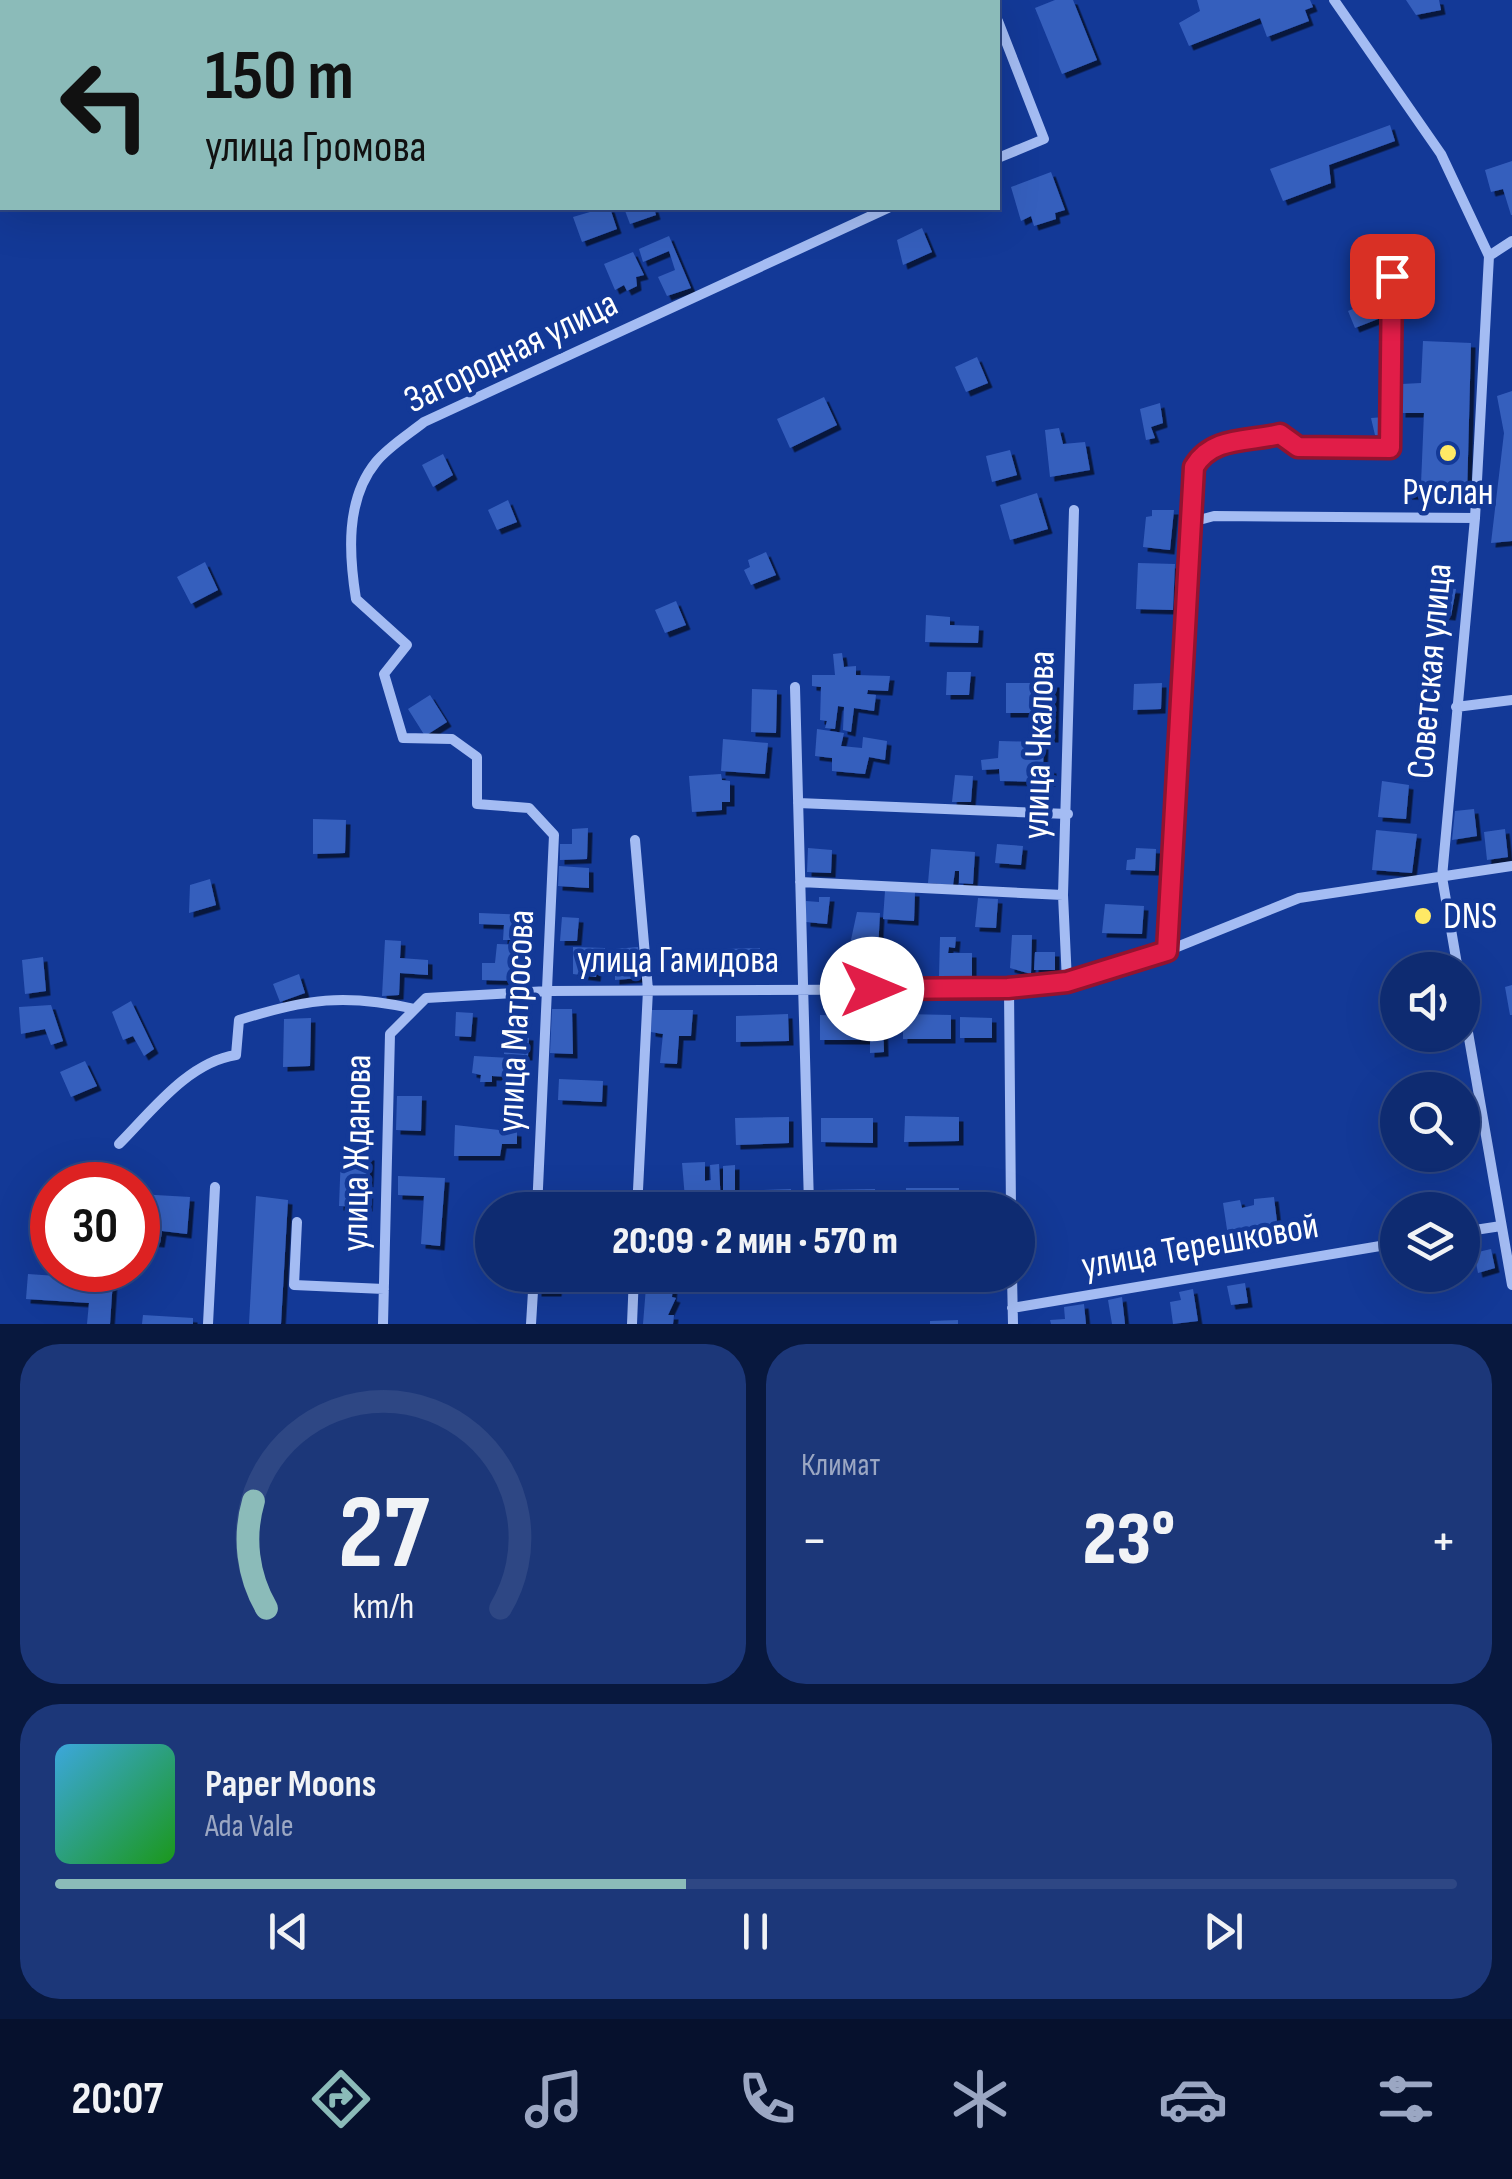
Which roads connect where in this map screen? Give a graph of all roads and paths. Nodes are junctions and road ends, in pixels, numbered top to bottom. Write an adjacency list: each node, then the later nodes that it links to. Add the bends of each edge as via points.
1 (1334, 0): 7 (street, Советская улица, via 1442,154)
2 (1000, 26): 3 (street, via 1044,139)
3 (1000, 157)
4 (884, 210): 16 (street, Загородная улица, via 424,422 376,462 356,498 356,599 408,645 384,674 403,738 452,740 477,758 477,804 529,808)
5 (1512, 241): 7 (street)
6 (1392, 242): 10 (street, via 1390,448 1298,447 1280,434 1220,444 1194,467)
7 (1489, 256): 9 (street, Советская улица)
8 (1074, 510): 15 (street, улица Чкалова)
9 (1475, 518): 10 (street, via 1214,516); 13 (street, Советская улица)
10 (1188, 523): 22 (street)
11 (796, 686): 14 (street)
12 (1512, 700): 13 (street)
13 (1456, 707): 19 (street, Советская улица)
14 (798, 803): 15 (street); 20 (street)
15 (1068, 814): 21 (street, улица Чкалова)
16 (554, 835): 28 (street, улица Матросова)
17 (635, 840): 27 (street)
18 (1512, 866): 19 (street, улица Гамидова)
19 (1442, 877): 22 (street, улица Гамидова, via 1299,898); 23 (street, Советская улица)
20 (800, 882): 21 (street); 26 (street)
21 (1064, 895): 24 (street, улица Чкалова)
22 (1167, 951): 24 (street, улица Гамидова)
23 (1455, 952)
24 (1067, 982): 25 (street, улица Гамидова)
25 (1008, 988): 26 (street, улица Гамидова); 37 (street)
26 (803, 989): 27 (street, улица Гамидова); 36 (street)
27 (648, 990): 28 (street, улица Гамидова); 35 (street)
28 (548, 991): 29 (street, улица Гамидова); 34 (street, улица Матросова)
29 (426, 998): 30 (street, улица Жданова)
30 (416, 1009): 32 (street, via 344,998 303,1000 239,1020 236,1055 222,1057 166,1095); 43 (street, улица Жданова, via 390,1034)
31 (1471, 1052): 39 (street)
32 (119, 1144)
33 (215, 1187): 48 (street)
34 (538, 1192)
35 (638, 1192)
36 (809, 1192)
37 (1011, 1192)
38 (297, 1222): 43 (street, via 294,1285)
39 (1501, 1226): 40 (street); 42 (street)
40 (1480, 1229)
41 (1380, 1246): 47 (street, улица Терешковой)
42 (1512, 1285)
43 (384, 1289): 49 (street, улица Жданова)
44 (533, 1292): 50 (street)
45 (633, 1292): 51 (street)
46 (1012, 1292): 47 (street)
47 (1012, 1308): 52 (street)
48 (208, 1324)
49 (383, 1324)
50 (531, 1324)
51 (632, 1324)
52 (1013, 1324)

